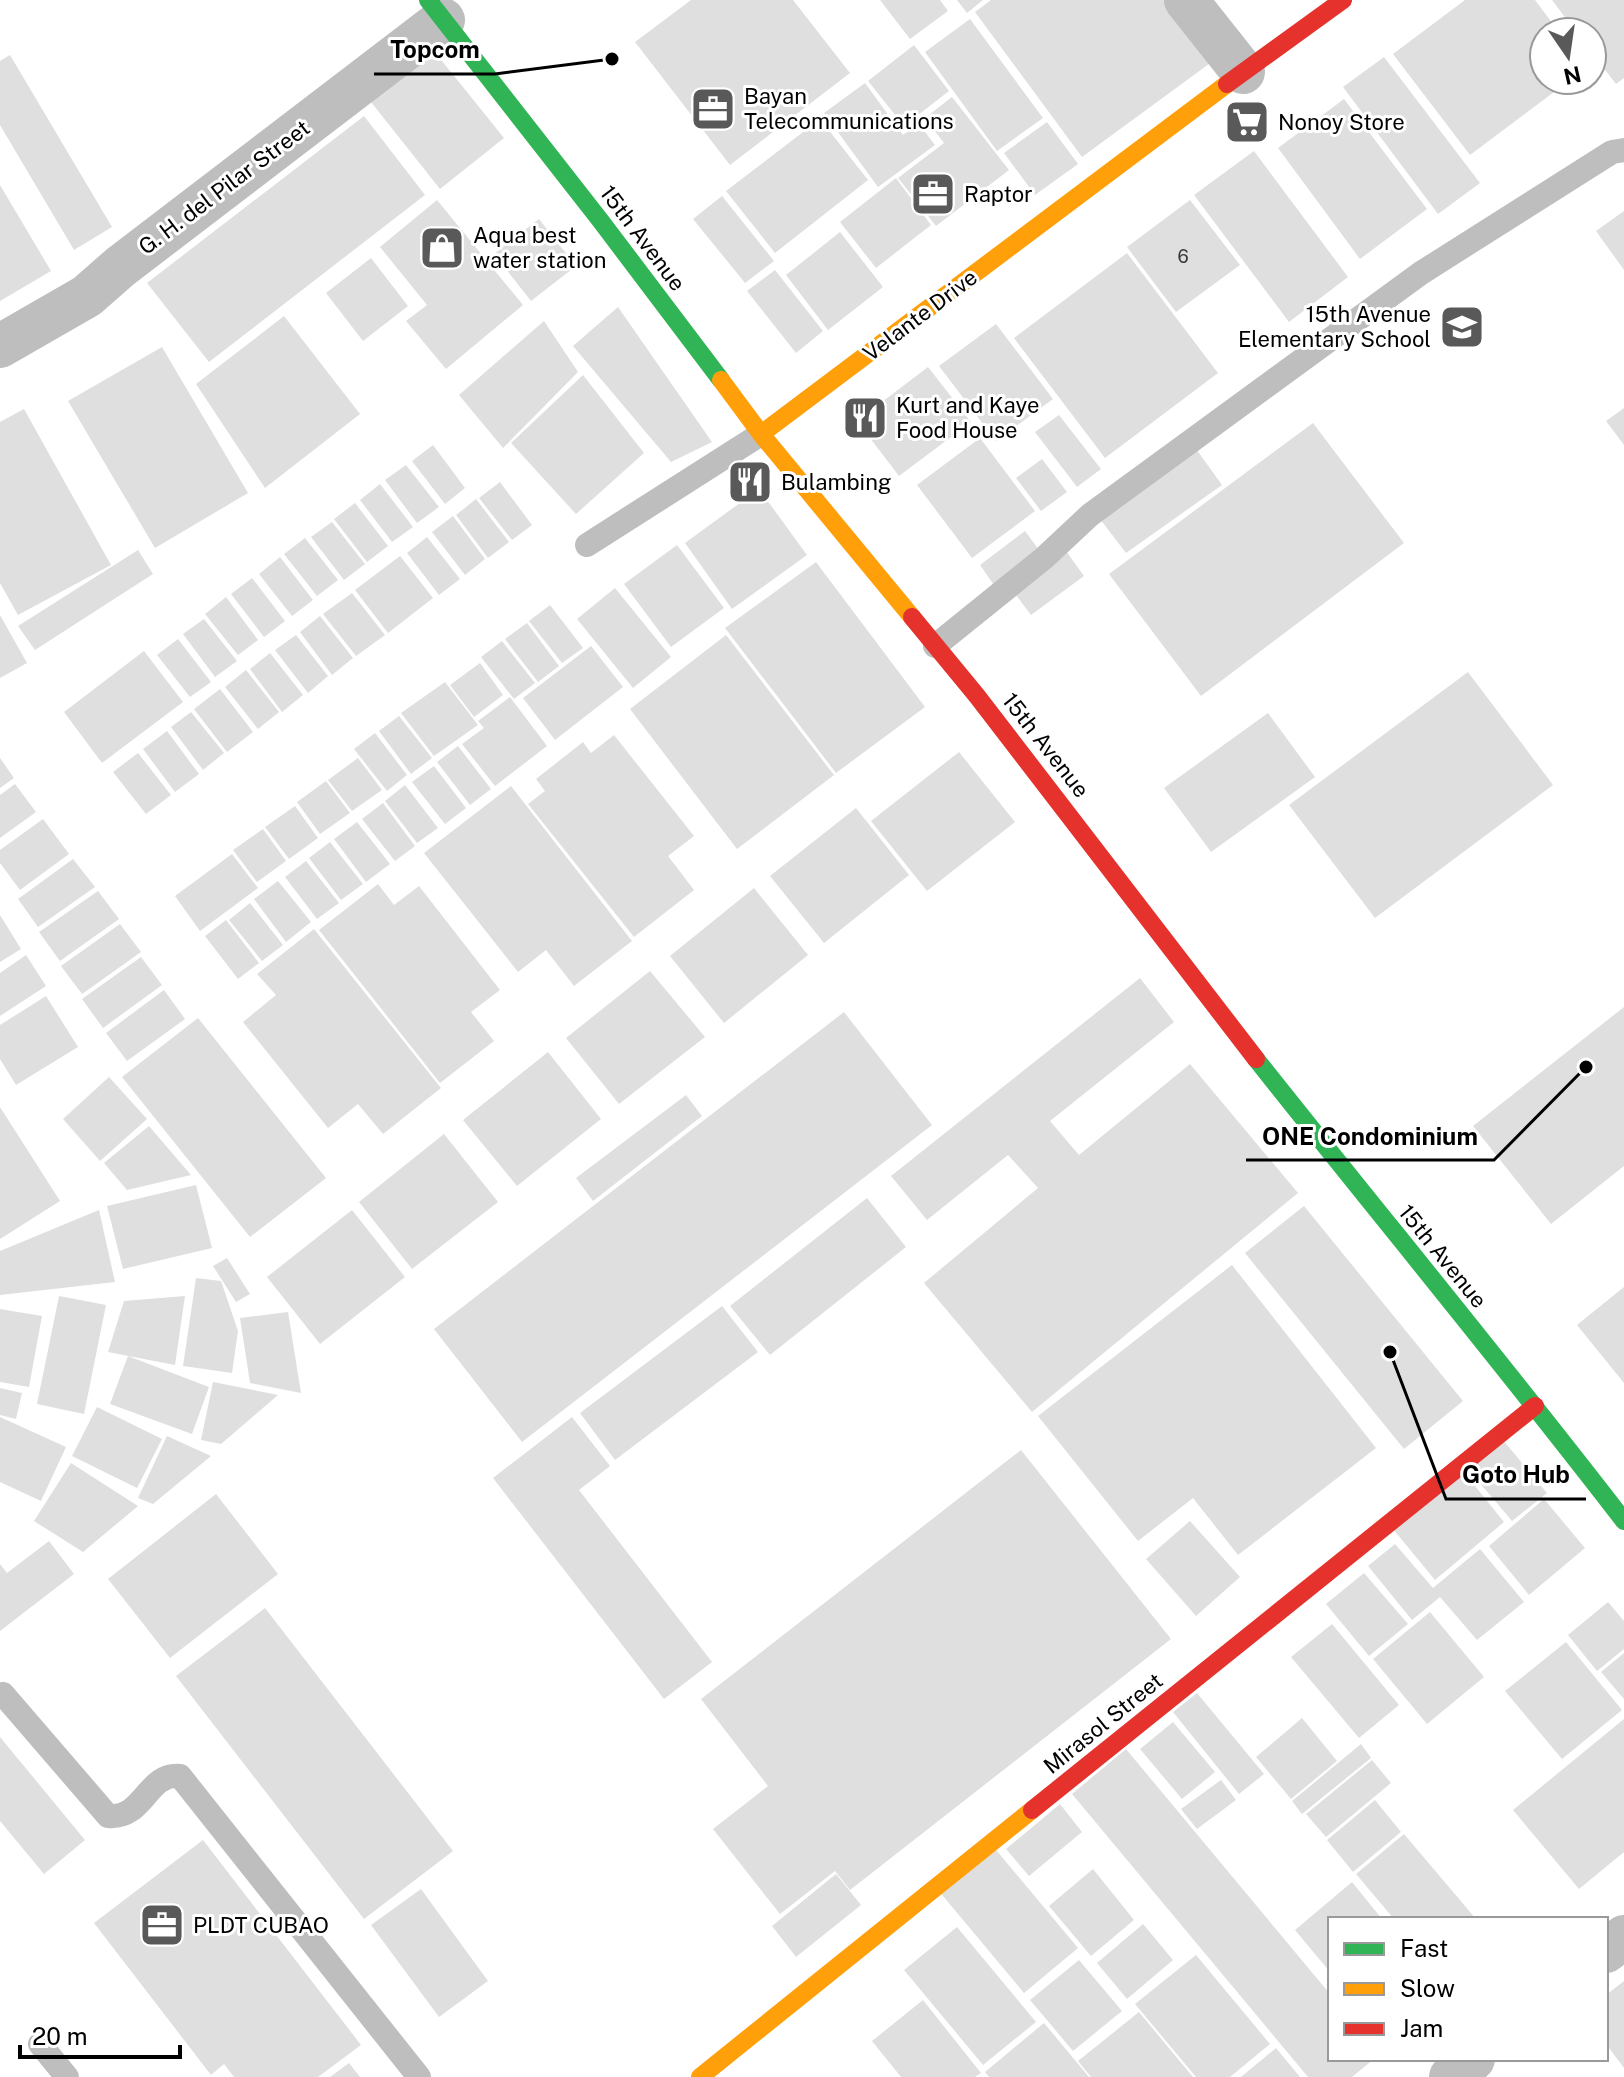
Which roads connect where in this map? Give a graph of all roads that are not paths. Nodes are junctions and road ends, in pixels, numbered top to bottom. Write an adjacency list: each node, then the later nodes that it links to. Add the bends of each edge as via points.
1 (1186, 0): 4 (street)
2 (1343, 0): 4 (main road, Velante Drive)
3 (436, 10): 6 (street, G. H. del Pilar Street, via 87,296); 7 (main road, 15th Avenue)
4 (1243, 72): 7 (main road, Velante Drive)
5 (1624, 150): 9 (lane, via 1612,152 1408,282 1090,515)
6 (0, 346)
7 (761, 434): 8 (lane, Velante Drive); 9 (main road, 15th Avenue)
8 (587, 545)
9 (935, 646): 10 (main road, 15th Avenue, via 1307,1125)
10 (1535, 1406): 11 (main road, 15th Avenue); 19 (main road, Mirasol Street)
11 (1624, 1521)
12 (3, 1694): 18 (lane, via 108,1816 130,1813 161,1779 180,1776)
13 (1624, 1937): 14 (street)
14 (1608, 1949)
15 (40, 2044): 17 (lane)
16 (1471, 2061): 20 (street)
17 (67, 2077)
18 (419, 2077)
19 (700, 2077)
20 (1451, 2077)

